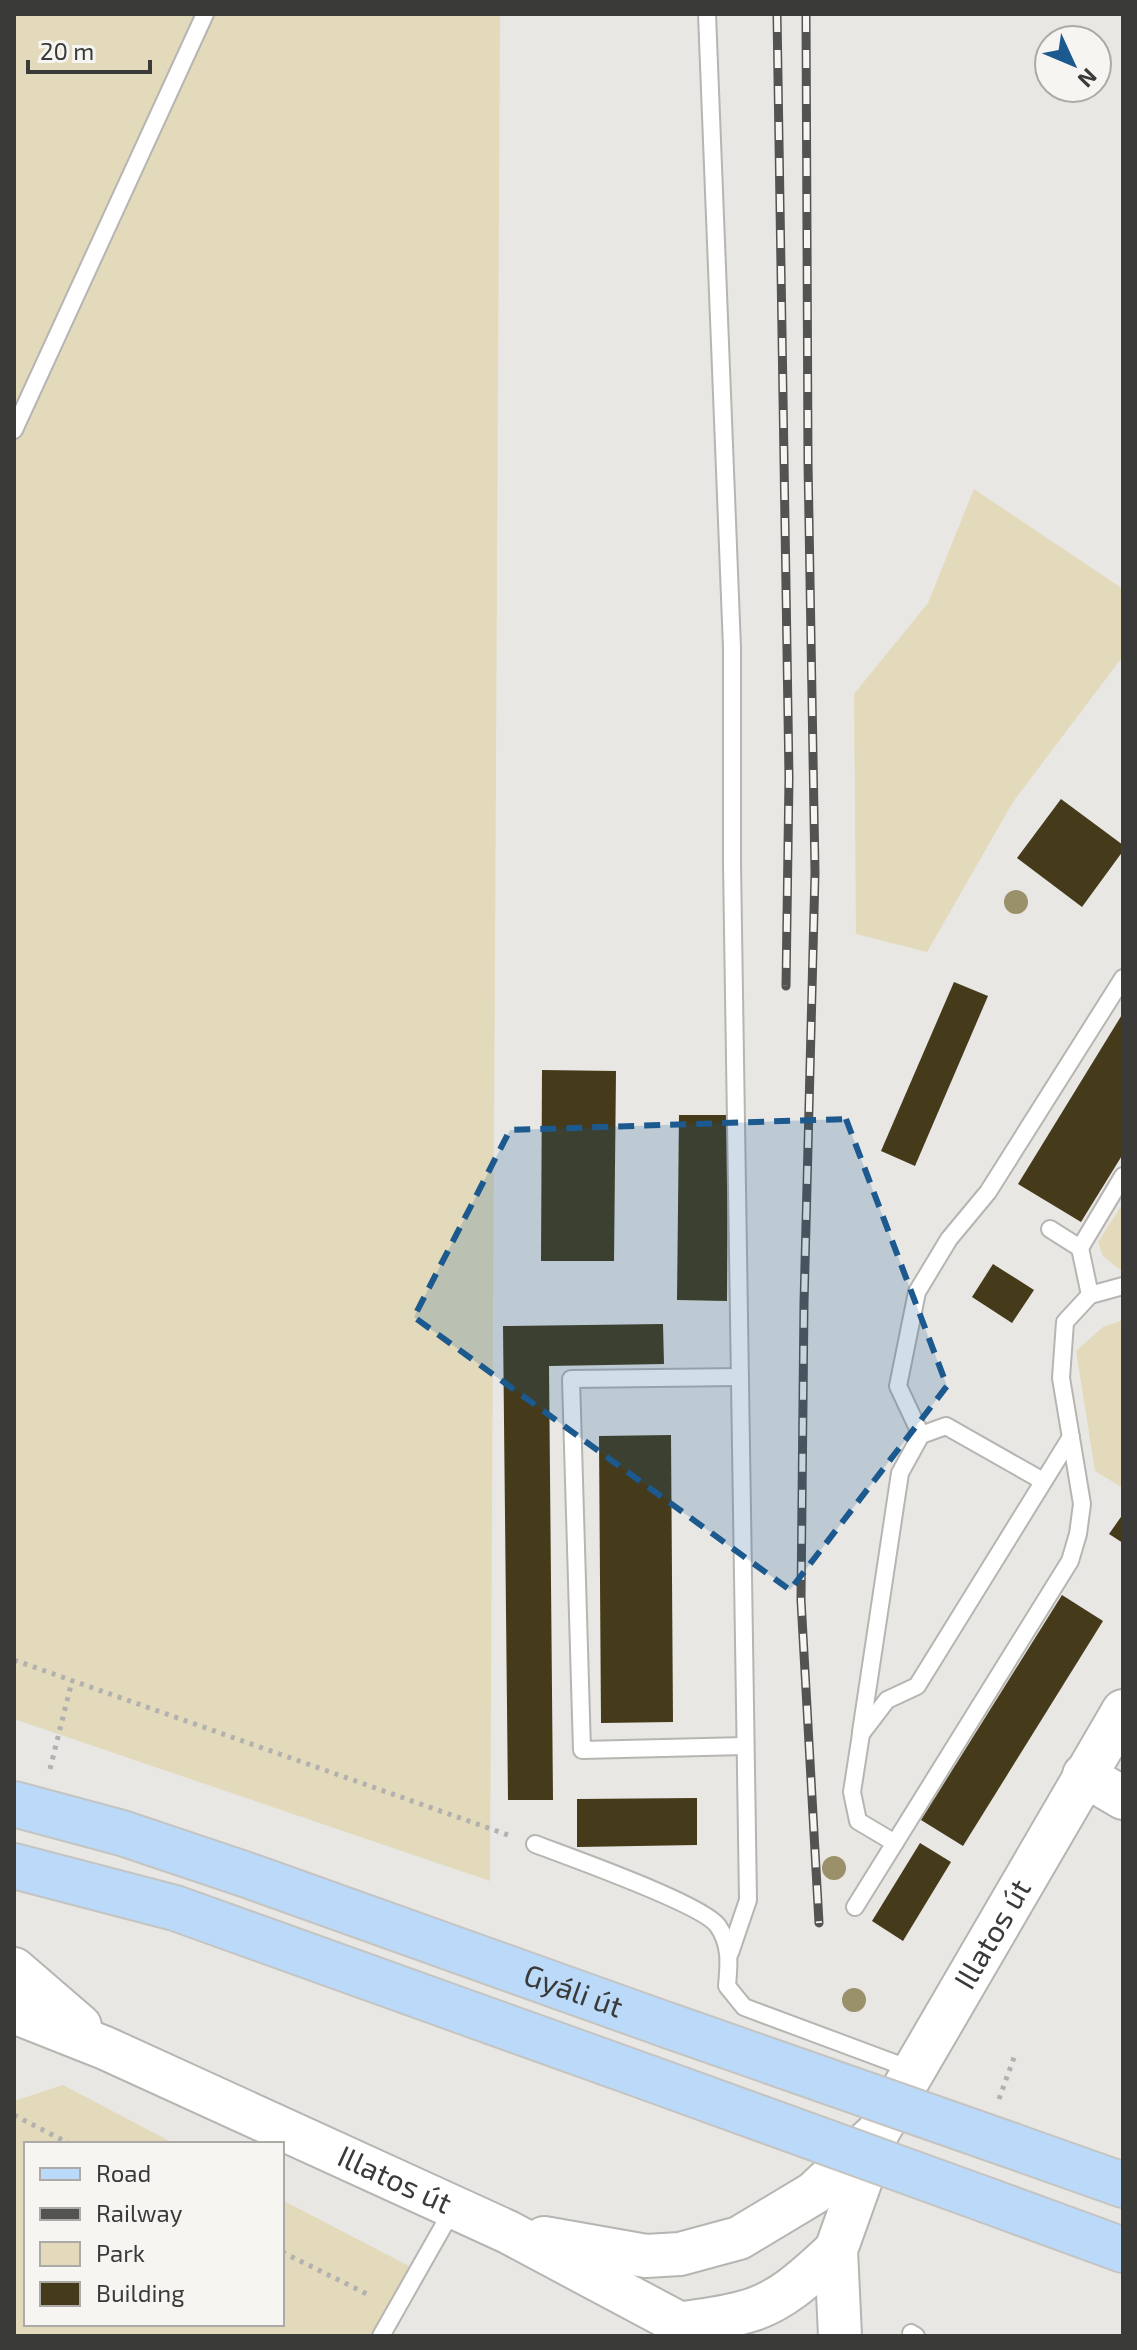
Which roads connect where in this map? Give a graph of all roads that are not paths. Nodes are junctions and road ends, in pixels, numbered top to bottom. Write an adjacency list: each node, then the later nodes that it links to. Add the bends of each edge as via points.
1 (205, 14): 3 (lane)
2 (707, 14): 10 (lane, via 732,648)
3 (14, 430)
4 (1123, 978): 11 (lane, via 988,1192 949,1239 917,1292 898,1386)
5 (1123, 1176): 7 (lane)
6 (1050, 1229): 7 (lane)
7 (1080, 1248): 9 (lane)
8 (1123, 1286): 9 (lane)
9 (1090, 1295): 12 (lane, via 1065,1322 1061,1378)
10 (740, 1377): 16 (lane); 16 (lane, via 571,1379 582,1750)
11 (921, 1435): 13 (lane, via 946,1426); 15 (lane, via 900,1473)
12 (1071, 1437): 13 (lane); 20 (lane, via 1082,1504 1070,1561)
13 (1043, 1481): 15 (lane, via 917,1686 887,1700)
14 (1123, 1711): 17 (street, Illatos út)
15 (861, 1734): 20 (lane, via 852,1792 858,1821)
16 (745, 1746): 24 (lane, via 748,1900)
17 (1084, 1775): 19 (street); 28 (street, Illatos út)
18 (27, 1797): 30 (main road, Gyáli út, bridge, via 667,2025 1003,2129)
19 (1123, 1798)
20 (895, 1843): 23 (lane)
21 (535, 1844): 24 (lane, via 689,1907 717,1923)
22 (19, 1867): 34 (main road, Gyáli út, bridge, via 175,1908)
23 (855, 1907)
24 (730, 1953): 28 (lane, via 727,1986 744,2007)
25 (14, 1969): 27 (street, Illatos út)
26 (14, 2012): 27 (street, Illatos út)
27 (105, 2048): 31 (street, Illatos út)
28 (914, 2070): 29 (street, Illatos út)
29 (878, 2132): 32 (street, via 814,2193 739,2238 708,2247 646,2256); 33 (street, Illatos út)
30 (1123, 2185)
31 (454, 2207): 32 (street, Illatos út); 36 (lane)
32 (508, 2232): 35 (street, Illatos út)
33 (836, 2250): 35 (street, Illatos út, via 775,2300); 37 (street, Illatos út)
34 (1123, 2250)
35 (691, 2330)
36 (381, 2336)
37 (840, 2336)

